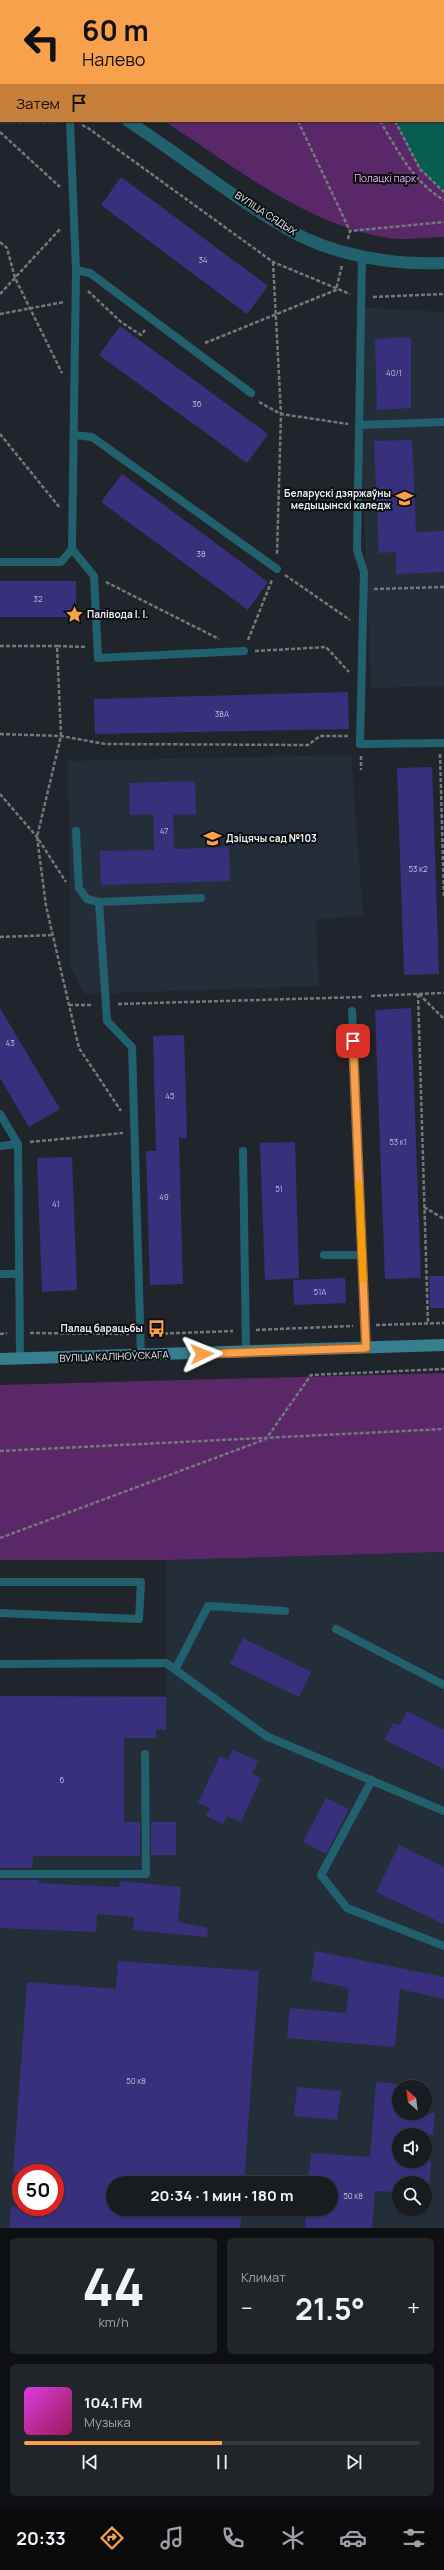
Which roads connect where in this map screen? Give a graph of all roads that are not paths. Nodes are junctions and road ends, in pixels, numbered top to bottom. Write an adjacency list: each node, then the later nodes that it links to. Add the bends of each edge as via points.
1 (70, 122): 5 (lane)
2 (129, 122): 3 (street, ВУЛІЦА СЯДЫХ, via 290,230 345,252)
3 (362, 255): 4 (street, ВУЛІЦА СЯДЫХ, via 394,263); 8 (lane)
4 (444, 263)
5 (76, 270): 6 (lane, via 90,273); 9 (lane)
6 (251, 393)
7 (444, 422): 8 (lane)
8 (359, 425): 14 (lane, via 357,550 364,572 360,744)
9 (74, 435): 10 (lane); 12 (lane, via 92,437)
10 (72, 549): 11 (lane, via 61,562); 13 (lane, via 94,576 98,658)
11 (0, 562)
12 (277, 569)
13 (244, 651)
14 (442, 743)
15 (76, 831): 17 (lane, via 79,888 87,898)
16 (201, 898): 17 (lane)
17 (99, 902): 30 (lane, via 107,1021 132,1047)
18 (352, 1011): 24 (lane)
19 (0, 1114): 20 (lane)
20 (18, 1144): 21 (lane); 26 (lane)
21 (0, 1146)
22 (242, 1150): 29 (lane)
23 (324, 1255): 24 (lane)
24 (362, 1255): 28 (lane)
25 (0, 1274): 26 (lane)
26 (19, 1274): 32 (lane)
27 (444, 1345): 28 (main road, ВУЛІЦА КАЛІНОЎСКАГА)
28 (366, 1348): 29 (main road, ВУЛІЦА КАЛІНОЎСКАГА)
29 (246, 1352): 30 (main road, ВУЛІЦА КАЛІНОЎСКАГА)
30 (141, 1356): 32 (main road, ВУЛІЦА КАЛІНОЎСКАГА)
31 (0, 1359): 32 (main road, ВУЛІЦА КАЛІНОЎСКАГА)
32 (20, 1359)
33 (0, 1582): 35 (lane, via 141,1582 139,1619)
34 (285, 1611): 38 (lane, via 208,1606)
35 (0, 1613)
36 (336, 1629): 39 (lane)
37 (0, 1664): 38 (lane, via 166,1663)
38 (176, 1668): 41 (lane, via 266,1736)
39 (444, 1685)
40 (145, 1754): 43 (lane, via 146,1874)
41 (372, 1780): 42 (lane); 44 (lane, via 321,1875 347,1908)
42 (444, 1811)
43 (0, 1874)
44 (444, 1946)

